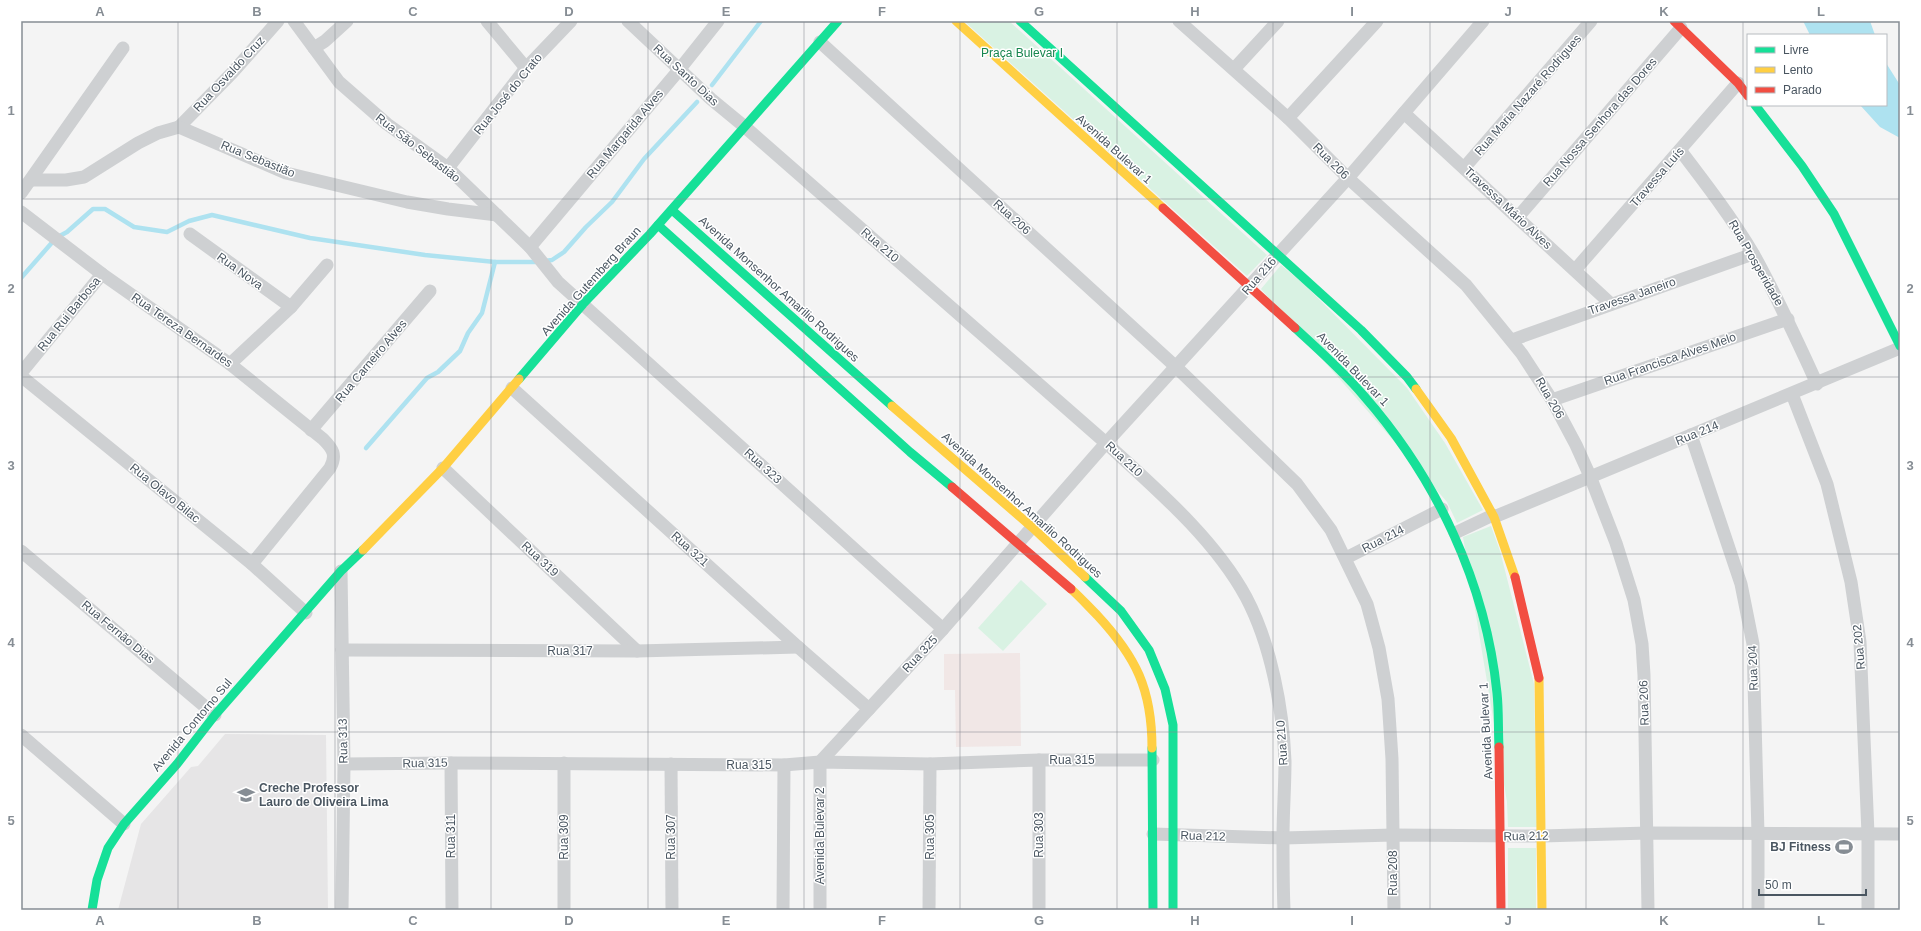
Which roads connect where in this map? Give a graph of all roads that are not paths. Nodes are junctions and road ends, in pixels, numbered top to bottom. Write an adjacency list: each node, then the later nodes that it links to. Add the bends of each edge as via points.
1 (278, 21): 28 (street, Rua Osvaldo Cruz, via 232,73)
2 (294, 21): 19 (street, Rua São Sebastião)
3 (347, 21): 19 (street)
4 (487, 21): 20 (street)
5 (570, 21): 20 (street, Rua José do Crato)
6 (628, 21): 22 (street, Rua Santo Dias)
7 (718, 21): 22 (street, Rua Margarida Alves)
8 (838, 21): 17 (street, Avenida Gutemberg Braun)
9 (956, 21): 48 (street, Avenida Bulevar 1)
10 (1020, 21): 43 (street)
11 (1180, 21): 21 (street, Rua 206)
12 (1278, 21): 21 (street)
13 (1377, 21): 27 (street)
14 (1483, 21): 26 (street, Rua 216)
15 (1591, 21): 32 (street, Rua Maria Nazaré Rodrigues)
16 (1677, 24): 23 (street); 39 (street, Rua Nossa Senhora das Dores)
17 (820, 42): 29 (street, Avenida Gutemberg Braun); 58 (street, Rua 206)
18 (123, 48): 34 (street)
19 (314, 48): 31 (street, Rua São Sebastião, via 339,82 360,101)
20 (526, 68): 31 (street, Rua José do Crato)
21 (1234, 69): 27 (street, Rua 206)
22 (679, 70): 29 (street, Rua Santo Dias); 42 (street, Rua Margarida Alves)
23 (1738, 83): 24 (street); 30 (street, Travessa Luís)
24 (1747, 95)
25 (1756, 106): 54 (street, via 1802,166 1834,214)
26 (1404, 113): 32 (street, Travessa Mário Alves); 33 (street, Rua 216)
27 (1288, 118): 33 (street, Rua 206)
28 (179, 126): 34 (street, via 138,143 84,177); 38 (street, Rua Sebastião, via 286,173 407,202)
29 (745, 127): 36 (street, Avenida Gutemberg Braun); 67 (street, Rua 210)
30 (1680, 150): 44 (street, Rua Prosperidade, via 1714,194); 46 (street, Travessa Luís)
31 (448, 168): 38 (street, Rua São Sebastião)
32 (1464, 168): 39 (street, Travessa Mário Alves)
33 (1348, 178): 43 (street, Rua 216); 55 (street, Rua 206, via 1466,285)
34 (32, 180): 35 (street)
35 (21, 193)
36 (672, 210): 40 (street, Avenida Gutemberg Braun); 72 (street, Avenida Monsenhor Amarilio Rodrigues)
37 (21, 212): 47 (street, Rua Tereza Bernardes)
38 (497, 215): 42 (street, Rua São Sebastião)
39 (1518, 217): 46 (street, Travessa Mário Alves)
40 (658, 225): 50 (street, Avenida Gutemberg Braun); 74 (street, via 910,452)
41 (190, 234): 52 (street, Rua Nova)
42 (530, 247): 50 (street, Rua São Sebastião, via 558,282)
43 (1279, 253): 48 (street, Rua 216); 71 (street, via 1407,377 1451,438)
44 (1753, 254): 51 (street, Travessa Janeiro); 53 (street, Rua Prosperidade)
45 (327, 265): 52 (street)
46 (1575, 270): 51 (street, Travessa Mário Alves)
47 (102, 274): 57 (street, Rua Tereza Bernardes); 59 (street, Rua Rui Barbosa)
48 (1250, 287): 58 (street, Rua 216); 70 (street, Avenida Bulevar 1, via 1331,361 1372,403 1421,471)
49 (430, 291): 65 (street, Rua Carneiro Alves)
50 (582, 304): 62 (street, Avenida Gutemberg Braun); 80 (street, Rua 323)
51 (1611, 304): 55 (street, Travessa Janeiro)
52 (291, 307): 57 (street)
53 (1788, 318): 61 (street, Rua Prosperidade); 64 (street, Rua Francisca Alves Melo)
54 (1897, 325): 56 (street)
55 (1512, 340): 64 (street, Rua 206)
56 (1900, 347): 61 (street, Rua 214)
57 (230, 364): 65 (street, Rua Tereza Bernardes)
58 (1175, 366): 67 (street, Rua 216); 76 (street, Rua 206, via 1297,484 1331,530)
59 (21, 373)
60 (21, 376): 77 (street, Rua Olavo Bilac)
61 (1817, 384): 63 (street, Rua 214)
62 (512, 388): 68 (street, Avenida Gutemberg Braun); 81 (street, Rua 321)
63 (1792, 394): 66 (street, Rua 214); 100 (street, Rua 202, via 1827,484 1851,582 1860,642)
64 (1552, 400): 69 (street, Rua 206)
65 (312, 430): 77 (street, Rua Tereza Bernardes, via 333,451 335,456 330,468)
66 (1691, 435): 69 (street, Rua 214); 99 (street, Rua 204, via 1741,584 1748,617 1752,644)
67 (1106, 443): 72 (street, Rua 216); 106 (street, Rua 210, via 1162,495 1201,536 1226,566 1249,604 1260,629 1269,661 1281,720 1285,761)
68 (443, 468): 78 (street, Avenida Gutemberg Braun, via 393,521); 83 (street, Rua 319)
69 (1590, 476): 71 (street, Rua 214); 97 (street, Rua 206, via 1616,543 1634,600 1642,644)
70 (1442, 509): 73 (street, Avenida Bulevar 1); 76 (street, Rua 214)
71 (1494, 516): 73 (street, Rua 214); 105 (street, via 1518,585 1540,682)
72 (1033, 528): 74 (street, Rua 325); 102 (street, Avenida Monsenhor Amarilio Rodrigues, via 1122,611 1149,650 1165,689 1173,725)
73 (1455, 533): 104 (street, Avenida Bulevar 1, via 1481,607 1497,684)
74 (1018, 543): 80 (street, Rua 325); 88 (street, via 1075,592 1116,636 1131,657 1146,693 1152,730)
75 (21, 551): 85 (street, Rua Fernão Dias)
76 (1346, 558): 103 (street, Rua 206, via 1367,604 1379,648 1388,699)
77 (252, 564): 79 (street, Rua Olavo Bilac)
78 (340, 571): 79 (street, Avenida Contorno Sul); 82 (street, Rua 313)
79 (306, 613): 85 (street, Avenida Contorno Sul)
80 (943, 629): 84 (street, Rua 325)
81 (798, 647): 83 (street, Rua 317); 84 (street, Rua 321)
82 (342, 650): 83 (street, Rua 317); 92 (street, Rua 313)
83 (637, 651)
84 (869, 709): 90 (street, Rua 325)
85 (214, 715): 96 (street, Avenida Contorno Sul, via 177,764)
86 (21, 735): 96 (street)
87 (1039, 760): 88 (street, Rua 315); 94 (street, Rua 315); 115 (street, Rua 303)
88 (1153, 760): 98 (street)
89 (451, 762): 91 (street, Rua 315); 92 (street, Rua 315); 109 (street, Rua 311)
90 (820, 762): 94 (street, Rua 315); 95 (street, Rua 315); 113 (street, Avenida Bulevar 2)
91 (564, 763): 93 (street, Rua 315); 110 (street, Rua 309)
92 (344, 764): 108 (street, Rua 313)
93 (671, 764): 95 (street, Rua 315); 111 (street, Rua 307)
94 (930, 764): 114 (street, Rua 305)
95 (784, 765): 112 (street)
96 (124, 824): 107 (street, Avenida Contorno Sul, via 108,848 97,880)
97 (1648, 833): 99 (street, Rua 212); 105 (street, Rua 212); 122 (street, Rua 206)
98 (1153, 834): 102 (street, Rua 212); 116 (street)
99 (1758, 834): 100 (street, Rua 212); 123 (street, Rua 204)
100 (1868, 834): 101 (street, Rua 212); 124 (street, Rua 202)
101 (1900, 834)
102 (1173, 835): 106 (street, Rua 212); 117 (street, Avenida Monsenhor Amarilio Rodrigues)
103 (1393, 835): 104 (street, Rua 212); 106 (street, Rua 212); 119 (street, Rua 208)
104 (1502, 836): 105 (street, Rua 212); 120 (street, Avenida Bulevar 1)
105 (1542, 836): 121 (street)
106 (1283, 838): 118 (street, Rua 210)
107 (92, 910)
108 (342, 910)
109 (452, 910)
110 (564, 910)
111 (672, 910)
112 (783, 910)
113 (820, 910)
114 (930, 910)
115 (1039, 910)
116 (1153, 910)
117 (1173, 910)
118 (1284, 910)
119 (1394, 910)
120 (1501, 910)
121 (1542, 910)
122 (1648, 910)
123 (1758, 910)
124 (1868, 910)

